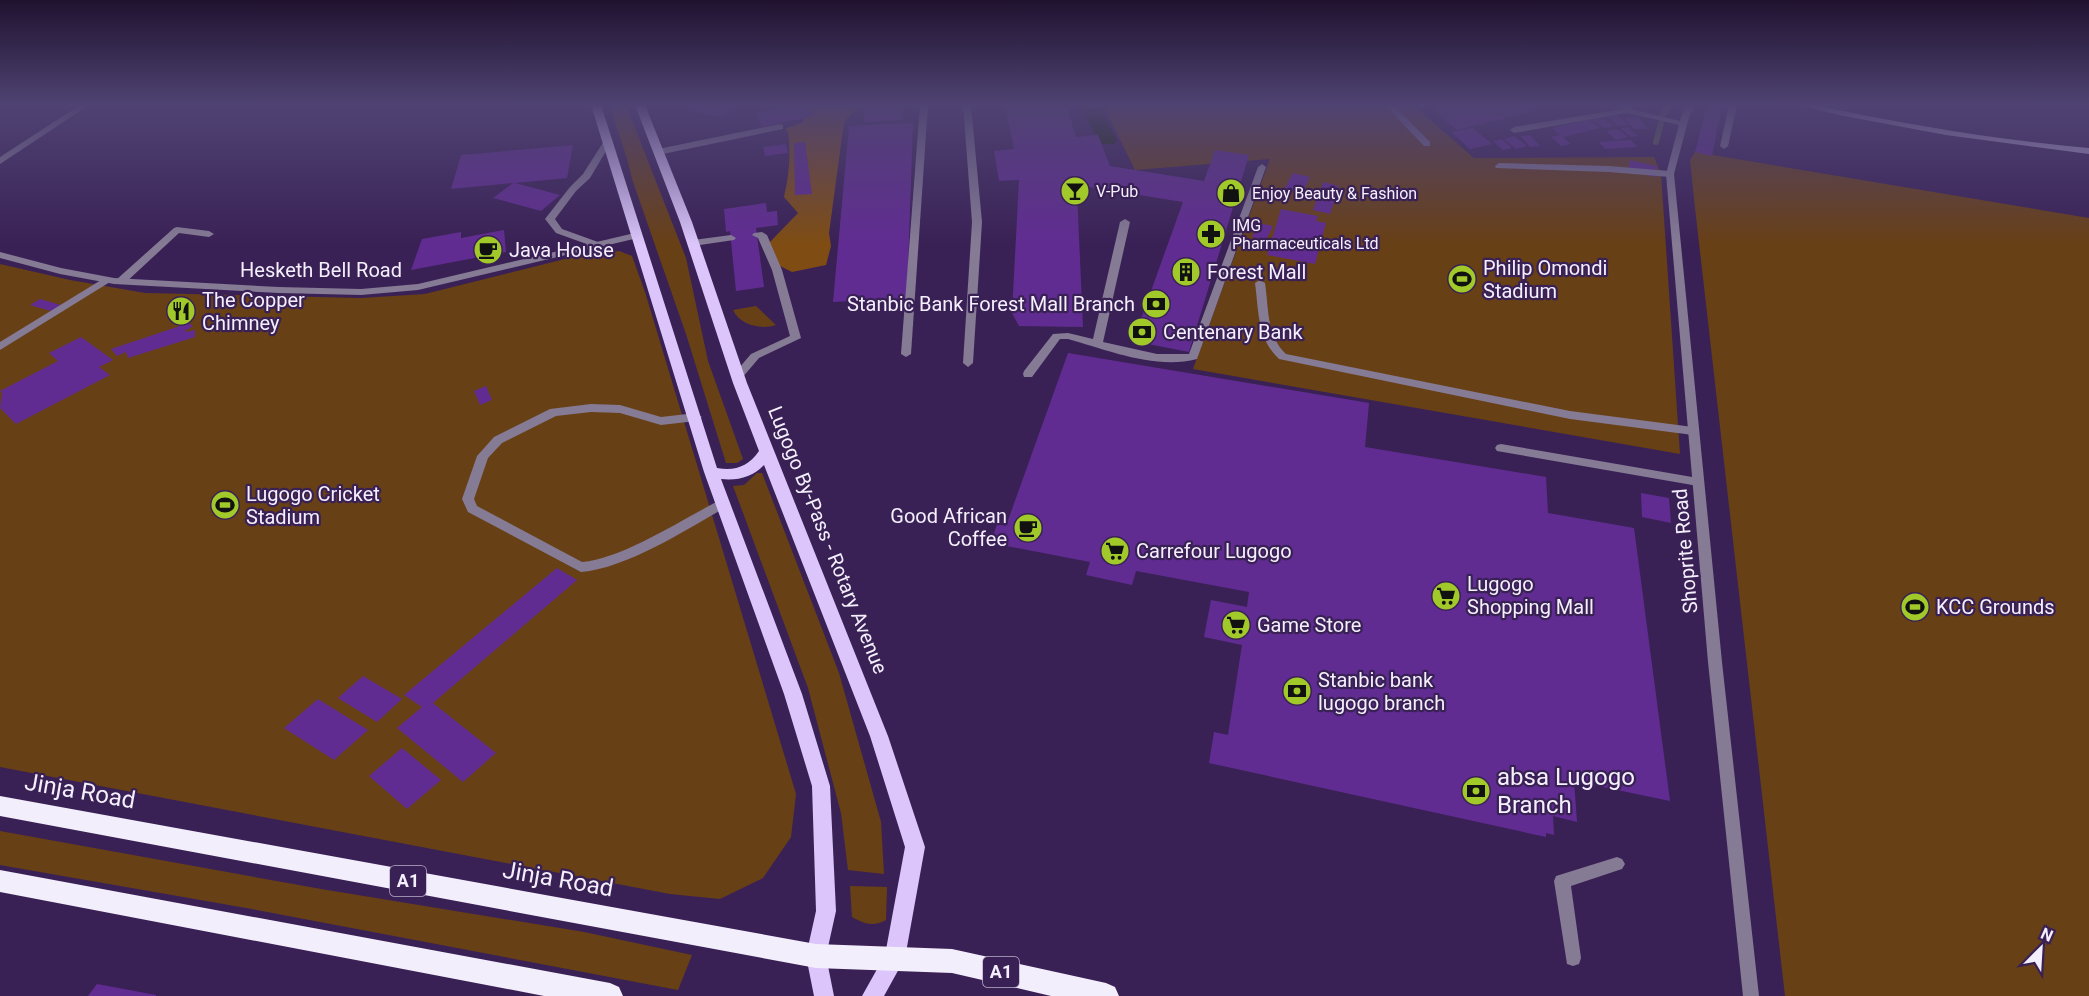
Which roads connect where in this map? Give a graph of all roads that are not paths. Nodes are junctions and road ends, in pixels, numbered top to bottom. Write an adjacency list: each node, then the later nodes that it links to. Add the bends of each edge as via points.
1 (14, 151): 8 (street)
2 (602, 151): 18 (street, via 587,176 550,219 559,231)
3 (611, 151): 14 (main road)
4 (921, 151): 25 (street)
5 (971, 151): 26 (street, via 977,222)
6 (1676, 151): 11 (street, Shoprite Road)
7 (658, 152): 17 (main road, Lugogo By-Pass - Rotary Avenue)
8 (0, 161)
9 (1499, 166): 11 (street)
10 (1262, 167): 23 (street, via 1193,357 1166,359)
11 (1670, 174): 30 (street, Shoprite Road)
12 (1125, 222): 23 (street)
13 (209, 234): 21 (street, via 177,230)
14 (639, 235): 18 (street, Hesketh Bell Road); 29 (main road)
15 (758, 235): 28 (street, via 762,235 777,270 796,338 755,356)
16 (731, 238): 17 (street)
17 (693, 243): 28 (main road, Lugogo By-Pass - Rotary Avenue)
18 (595, 244): 21 (street, Hesketh Bell Road, via 418,287 362,292)
19 (0, 255): 20 (street, Hesketh Bell Road)
20 (106, 280): 21 (street, Hesketh Bell Road); 24 (street)
21 (120, 282)
22 (1260, 283): 30 (street, via 1265,337 1283,357 1570,415)
23 (1097, 344): 27 (street, via 1058,336)
24 (0, 347)
25 (906, 354)
26 (968, 363)
27 (1028, 374)
28 (738, 375): 32 (main road, Lugogo By-Pass - Rotary Avenue)
29 (696, 417): 33 (main road); 35 (street, via 661,421 620,409 554,412 498,441 483,456 468,499 472,509 494,522 588,568 659,537)
30 (1693, 431): 34 (street, Shoprite Road)
31 (1501, 448): 34 (street)
32 (766, 451): 33 (main road, via 759,463 747,471 733,475); 40 (main road, Lugogo By-Pass - Rotary Avenue, via 875,726 915,847)
33 (711, 472): 35 (main road)
34 (1698, 482): 46 (street, Shoprite Road)
35 (724, 502): 39 (main road, via 793,694 821,786 826,911)
36 (0, 806): 39 (highway, Jinja Road / A1)
37 (1617, 864): 41 (street, via 1562,881)
38 (0, 881): 42 (highway)
39 (816, 956): 40 (highway, Jinja Road / A1); 43 (main road)
40 (895, 958): 44 (main road, Lugogo By-Pass - Rotary Avenue); 45 (highway, Jinja Road / A1, via 952,961)
41 (1573, 958)
42 (610, 996)
43 (824, 996)
44 (872, 996)
45 (1106, 996)
46 (1751, 996)

